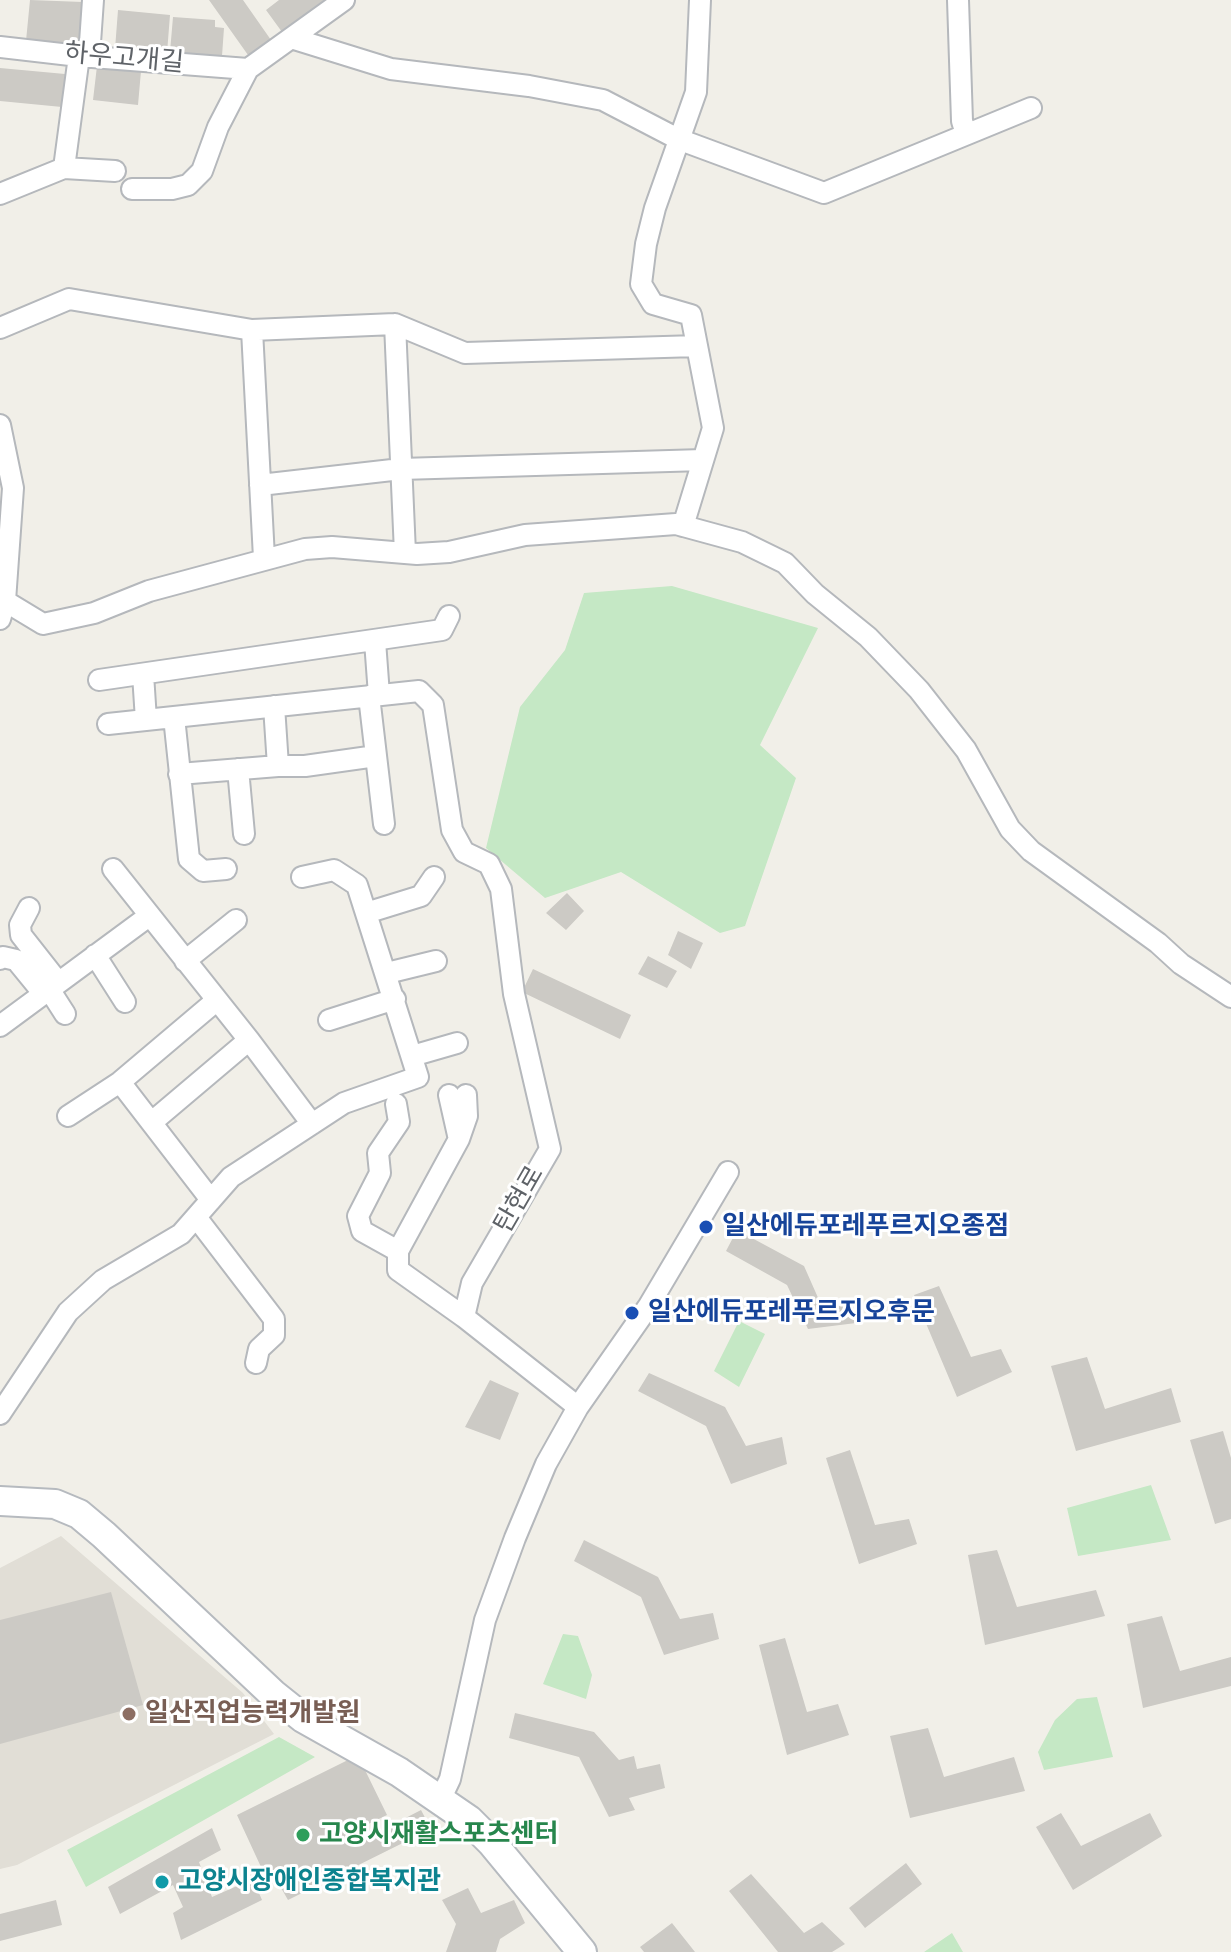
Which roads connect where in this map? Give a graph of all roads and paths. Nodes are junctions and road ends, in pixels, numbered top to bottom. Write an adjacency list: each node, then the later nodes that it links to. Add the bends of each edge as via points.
1 (93, 0): 7 (street)
2 (344, 0): 5 (street)
3 (700, 0): 11 (street, via 696,92)
4 (958, 0): 10 (street)
5 (291, 38): 8 (street); 11 (street, via 391,69 603,100)
6 (0, 47): 7 (street, 하우고개길)
7 (84, 57): 8 (street, 하우고개길); 12 (street)
8 (248, 69): 14 (street, via 202,171 188,185)
9 (1031, 108): 10 (street)
10 (966, 134): 11 (street, via 824,193)
11 (678, 139): 19 (street, via 652,220 641,284 653,304 691,315)
12 (64, 168): 13 (street); 15 (street)
13 (115, 171)
14 (132, 189)
15 (0, 194)
16 (395, 324): 18 (street); 19 (street, via 465,353); 22 (street)
17 (0, 328): 18 (street, via 69,299)
18 (252, 330): 23 (street)
19 (697, 346): 21 (street, via 713,428)
20 (0, 425): 27 (street, via 13,488)
21 (703, 460): 22 (street); 24 (street)
22 (401, 469): 23 (street); 25 (street)
23 (260, 485): 26 (street)
24 (683, 526): 25 (street, via 525,535 449,552); 57 (street, via 742,542 785,563 919,690 966,750 1010,829 1031,851)
25 (405, 553): 26 (street, via 332,547)
26 (264, 558): 27 (street, via 149,591 94,613 43,624)
27 (3, 610)
28 (449, 616): 29 (street, via 442,630)
29 (375, 641): 30 (street); 32 (street)
30 (143, 674): 31 (street); 35 (street)
31 (99, 680)
32 (374, 696): 33 (street); 37 (street); 77 (street, 탄현로, via 419,691 433,705 452,830 464,852 489,864 501,889 514,994 550,1149 472,1283)
33 (274, 706): 34 (street); 38 (street)
34 (174, 717): 35 (street); 40 (street)
35 (146, 720): 36 (street)
36 (108, 724)
37 (376, 756): 38 (street); 41 (street)
38 (274, 766): 39 (street)
39 (238, 769): 40 (street); 42 (street)
40 (179, 774): 44 (street, via 189,859 203,871)
41 (384, 824)
42 (244, 834)
43 (113, 869): 49 (street)
44 (226, 869)
45 (302, 877): 48 (street, via 334,870 357,885)
46 (434, 877): 48 (street, via 421,896)
47 (29, 908): 56 (street, via 21,935)
48 (366, 913): 55 (street)
49 (149, 916): 51 (street); 53 (street)
50 (236, 920): 53 (street)
51 (95, 955): 56 (street); 60 (street)
52 (0, 959): 56 (street, via 16,960)
53 (185, 961): 59 (street)
54 (436, 961): 55 (street)
55 (387, 973): 58 (street)
56 (50, 988): 61 (street); 63 (street)
57 (1231, 997)
58 (395, 999): 62 (street); 66 (street)
59 (217, 1000): 64 (street); 67 (street)
60 (125, 1002)
61 (65, 1014)
62 (329, 1020)
63 (0, 1026)
64 (249, 1040): 71 (street); 72 (street)
65 (457, 1043): 66 (street)
66 (412, 1056): 72 (street, via 418,1077 344,1103)
67 (120, 1082): 70 (street); 71 (street)
68 (458, 1095): 76 (street, via 467,1116 459,1139)
69 (396, 1104): 76 (street, via 399,1122 378,1153 380,1173 358,1216 362,1231)
70 (68, 1116)
71 (152, 1122): 74 (street)
72 (312, 1124): 74 (street, via 231,1177)
73 (728, 1172): 79 (street, via 648,1307)
74 (211, 1200): 75 (street)
75 (196, 1217): 78 (street, via 274,1319 274,1335 259,1349); 80 (street, via 181,1234 103,1280 68,1312)
76 (398, 1251): 77 (street, via 398,1270)
77 (464, 1317): 79 (street)
78 (256, 1363)
79 (578, 1407): 82 (street, via 546,1464 490,1606 450,1779)
80 (0, 1414)
81 (0, 1501): 82 (main road, via 55,1504 79,1514 303,1718)
82 (441, 1798): 83 (main road, via 492,1843)
83 (582, 1952)

